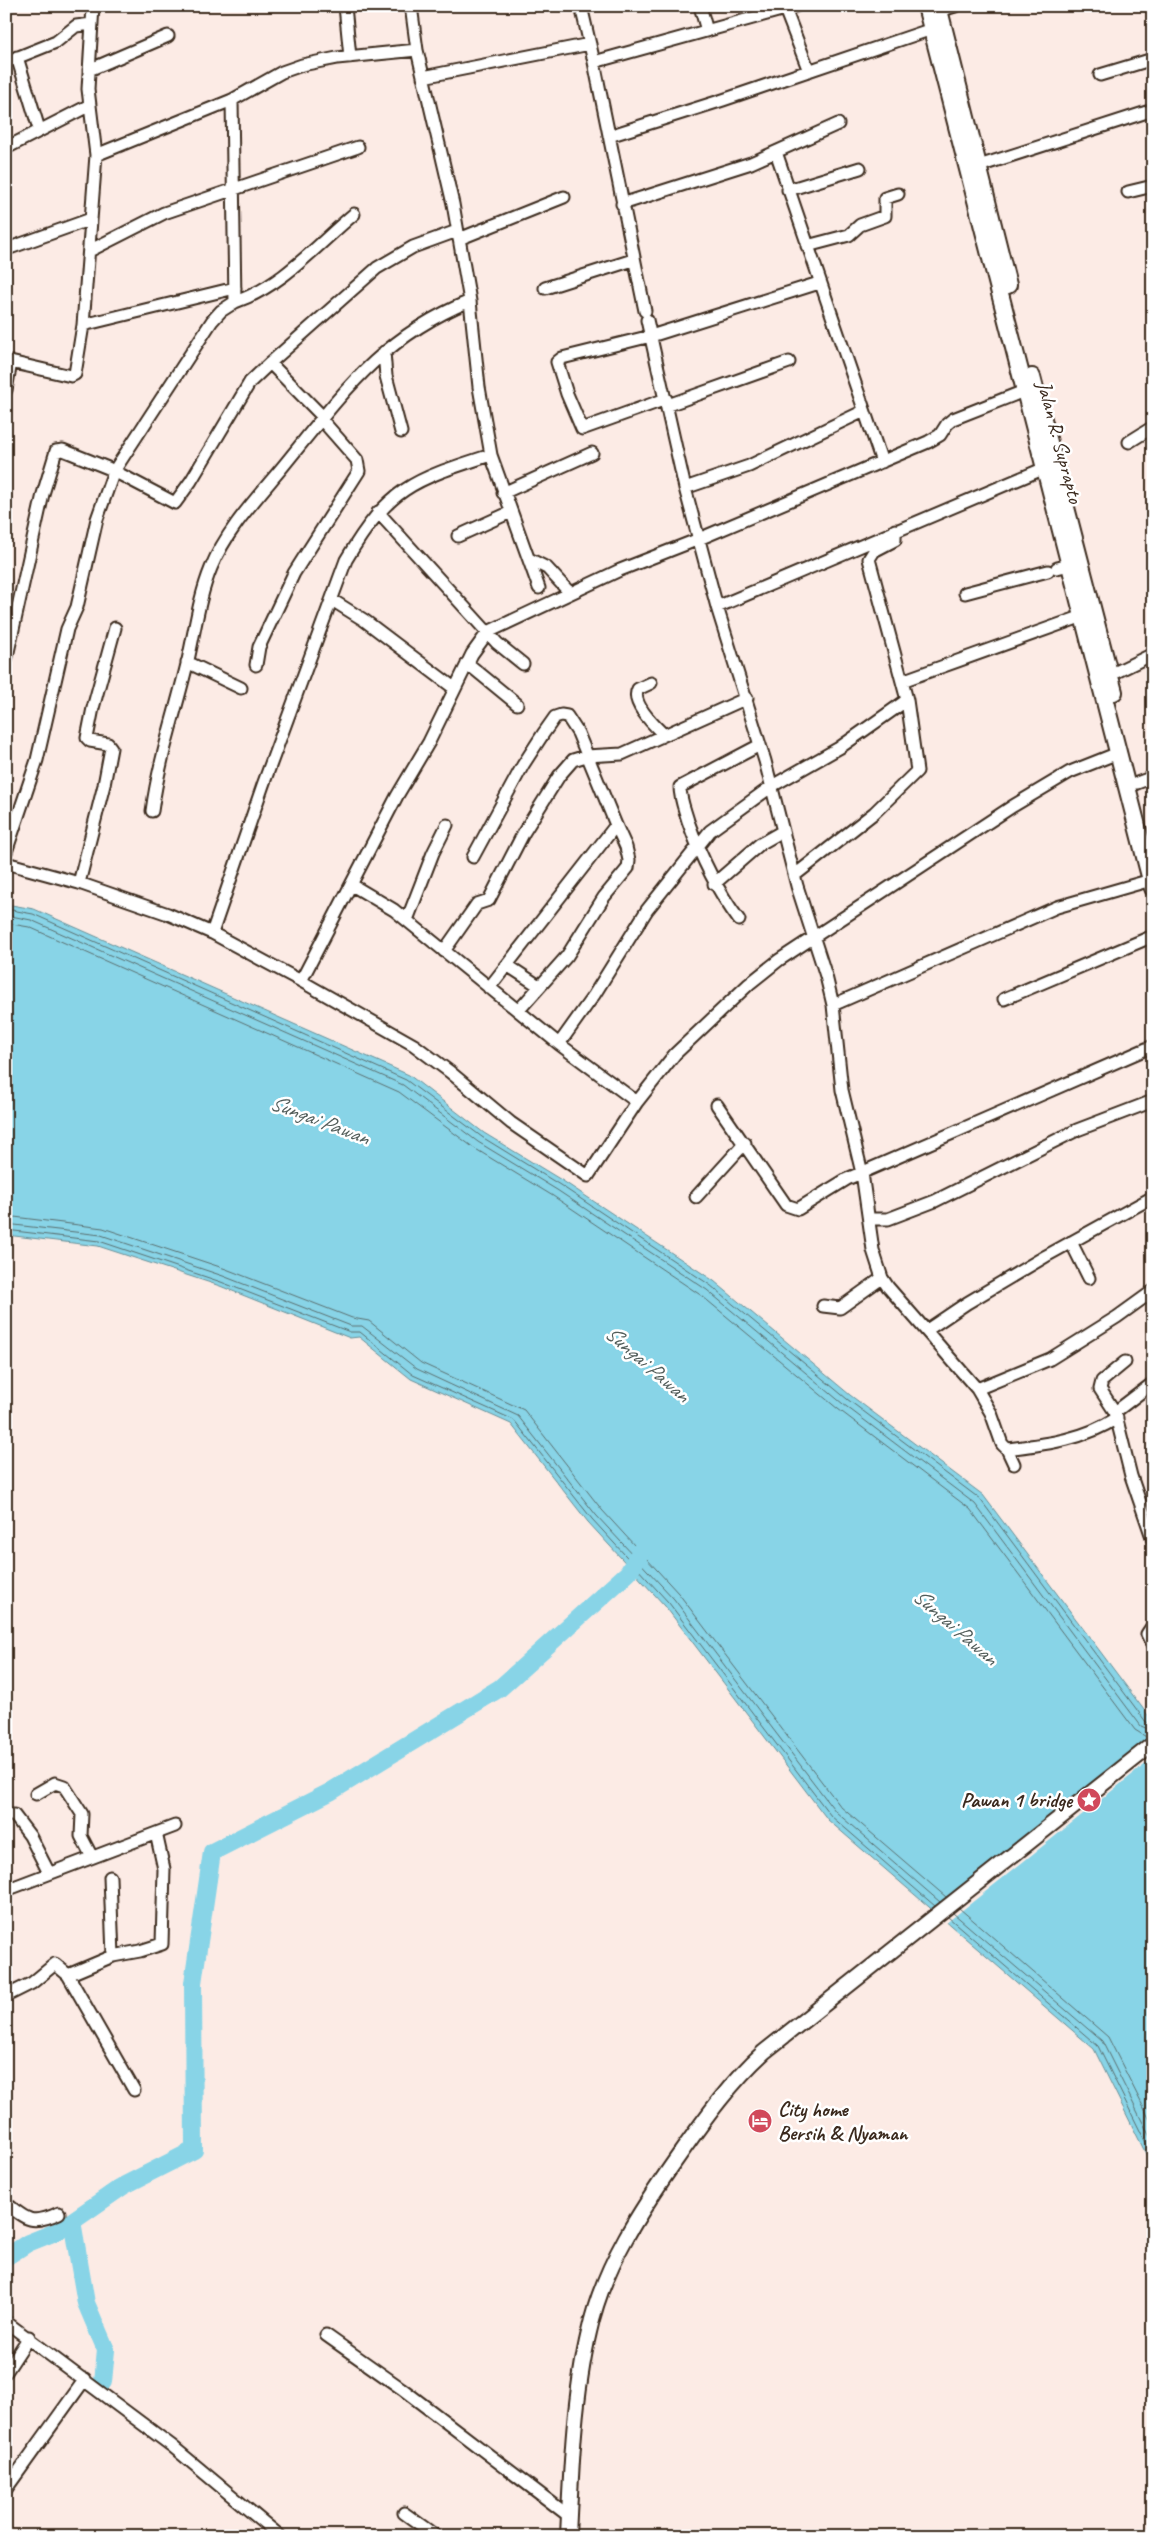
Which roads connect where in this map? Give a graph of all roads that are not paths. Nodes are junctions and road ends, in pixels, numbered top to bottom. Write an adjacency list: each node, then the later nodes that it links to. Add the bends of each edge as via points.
1 (93, 6): 9 (street)
2 (346, 6): 16 (street)
3 (411, 6): 14 (street)
4 (581, 6): 13 (street)
5 (700, 6): 11 (street)
6 (955, 6): 8 (street)
7 (791, 8): 11 (street); 21 (street)
8 (935, 8): 10 (highway, Jalan R. Suprapto); 30 (highway, Jalan R. Suprapto)
9 (92, 24): 15 (street, via 76,26 60,40); 20 (street)
10 (932, 29): 21 (street); 30 (highway, Jalan R. Suprapto)
11 (707, 32): 19 (street)
12 (168, 36): 20 (street)
13 (590, 44): 19 (street); 23 (street)
14 (417, 50): 16 (street); 23 (street)
15 (18, 57): 18 (street); 28 (street)
16 (350, 57): 24 (street, via 302,65 282,72)
17 (1153, 59): 22 (street)
18 (6, 62)
19 (594, 62): 29 (street)
20 (89, 70): 25 (street)
21 (808, 71): 29 (street)
22 (1100, 75)
23 (423, 78): 46 (street, via 447,172)
24 (232, 100): 34 (street); 38 (street)
25 (90, 105): 28 (street); 34 (street)
26 (1153, 110): 35 (street)
27 (838, 124): 33 (street)
28 (39, 129): 32 (street)
29 (609, 136): 43 (street)
30 (966, 144): 35 (highway, Jalan R. Suprapto); 63 (highway, Jalan R. Suprapto)
31 (358, 147): 38 (street)
32 (6, 148)
33 (776, 152): 39 (street); 43 (street)
34 (96, 155): 45 (street)
35 (979, 166): 84 (highway, Jalan R. Suprapto)
36 (860, 168): 39 (street)
37 (1153, 186): 40 (street)
38 (232, 189): 49 (street, via 164,213); 52 (street)
39 (788, 190): 47 (street)
40 (1128, 192)
41 (898, 194): 47 (street, via 885,198 885,216 860,225 849,235)
42 (564, 197): 46 (street)
43 (622, 204): 50 (street)
44 (354, 214): 55 (street, via 276,281)
45 (91, 219): 48 (street); 49 (street)
46 (458, 235): 54 (street); 61 (street, via 413,247 378,268)
47 (807, 246): 51 (street)
48 (7, 249)
49 (89, 251): 56 (street)
50 (633, 260): 53 (street); 57 (street)
51 (820, 283): 57 (street); 65 (street)
52 (235, 288): 55 (street); 56 (street)
53 (545, 288)
54 (470, 301): 58 (street, via 418,326); 71 (street)
55 (235, 302): 74 (street, via 220,311 212,321)
56 (83, 325): 59 (street, via 74,376)
57 (651, 336): 64 (street); 64 (street, via 562,358 557,366 582,429)
58 (384, 352): 66 (street); 68 (street, via 386,376)
59 (9, 362): 62 (street)
60 (788, 362): 64 (street)
61 (270, 363): 66 (street); 74 (street, via 250,382 178,502 170,502)
62 (6, 390)
63 (1024, 391): 72 (street, via 953,418 940,435); 73 (highway, Jalan R. Suprapto)
64 (667, 402): 75 (street)
65 (864, 411): 72 (street); 75 (street, via 749,466)
66 (322, 418): 95 (street, via 233,529 219,552 210,570); 98 (street, via 357,460 359,471 294,573 258,647)
67 (1153, 427): 69 (street)
68 (402, 432)
69 (1129, 442)
70 (592, 453): 76 (street)
71 (490, 455): 76 (street); 77 (street, via 412,484)
72 (882, 462): 81 (street)
73 (1045, 468): 79 (street); 83 (highway, Jalan R. Suprapto)
74 (114, 471): 94 (street, via 63,450 54,454); 120 (street, via 97,519 77,607 67,630 37,760)
75 (685, 488): 81 (street)
76 (503, 493): 78 (street)
77 (378, 512): 88 (street, via 346,560); 92 (street)
78 (511, 512): 80 (street); 82 (street)
79 (895, 530): 89 (street); 100 (street, via 895,540 874,551 869,559)
80 (458, 536)
81 (699, 539): 86 (street); 89 (street)
82 (529, 559): 86 (street, via 547,568); 87 (street)
83 (1058, 568): 84 (highway, Jalan R. Suprapto); 85 (street)
84 (1083, 590): 90 (highway, Jalan R. Suprapto); 99 (highway, Jalan R. Suprapto)
85 (965, 592)
86 (570, 593): 87 (street)
87 (543, 596): 92 (street)
88 (332, 600): 103 (street); 130 (street)
89 (717, 607): 104 (street)
90 (1083, 616): 100 (street); 109 (highway, Jalan R. Suprapto)
91 (115, 628): 124 (street, via 87,738 90,742 108,744 110,748)
92 (488, 632): 96 (street); 97 (street)
93 (1153, 654): 99 (street)
94 (6, 660)
95 (187, 662): 102 (street); 114 (street, via 160,758)
96 (467, 664): 103 (street); 106 (street)
97 (523, 664)
98 (256, 665)
99 (1110, 675): 112 (highway, Jalan R. Suprapto)
100 (902, 681): 105 (street)
101 (651, 682): 107 (street, via 638,689 636,694 646,718)
102 (241, 688)
103 (454, 688): 127 (street, via 429,742)
104 (747, 698): 107 (street); 108 (street)
105 (907, 700): 113 (street, via 839,748); 123 (street, via 917,771 874,813)
106 (517, 704)
107 (664, 735): 110 (street, via 622,754)
108 (760, 745): 113 (street); 119 (street, via 681,785 680,793)
109 (1118, 753): 126 (highway, Jalan R. Suprapto); 132 (street, via 1070,772 1026,798)
110 (586, 756): 116 (street); 121 (street, via 573,723 564,715 555,717 523,765); 133 (street, via 574,760 559,776 524,832 489,900 478,904)
111 (1153, 777): 112 (street)
112 (1137, 783): 118 (highway, Jalan R. Suprapto)
113 (772, 786): 117 (street); 119 (street, via 710,831)
114 (152, 811)
115 (447, 825): 128 (street)
116 (616, 825): 134 (street); 136 (street, via 626,847 628,868 604,897 566,956)
117 (783, 831): 123 (street); 125 (street, via 760,844)
118 (1153, 843)
119 (697, 847): 125 (street); 141 (street, via 647,910 594,996)
120 (6, 852)
121 (474, 857)
122 (6, 862): 124 (street)
123 (795, 876): 132 (street)
124 (79, 882): 130 (street)
125 (714, 884): 129 (street)
126 (1152, 884): 139 (street, via 1056,907)
127 (352, 886): 128 (street); 135 (street)
128 (407, 920): 133 (street)
129 (739, 920)
130 (212, 933): 135 (street)
131 (1153, 936): 138 (street)
132 (813, 937): 139 (street); 144 (street, via 779,960 696,1032 674,1054)
133 (444, 951): 137 (street)
134 (507, 965): 136 (street); 137 (street)
135 (301, 981): 144 (street, via 414,1045 511,1123 587,1176 591,1175)
136 (539, 986): 140 (street)
137 (489, 988): 140 (street)
138 (1004, 999)
139 (833, 1005): 147 (street, via 842,1090)
140 (518, 1011): 141 (street)
141 (559, 1044): 144 (street)
142 (1153, 1046): 147 (street)
143 (1153, 1101): 150 (street, via 1077,1130 935,1201 888,1219)
144 (637, 1102)
145 (717, 1105): 146 (street)
146 (745, 1143): 147 (street, via 786,1205 794,1209); 148 (street)
147 (862, 1173): 150 (street)
148 (696, 1197)
149 (1153, 1197): 151 (street)
150 (868, 1220): 152 (street)
151 (1071, 1242): 153 (street); 156 (street)
152 (882, 1278): 155 (street, via 840,1308); 156 (street)
153 (1089, 1278)
154 (1153, 1291): 159 (street, via 1050,1359)
155 (823, 1306)
156 (927, 1330): 159 (street)
157 (1125, 1362): 160 (street, via 1100,1386)
158 (1153, 1383): 160 (street)
159 (977, 1389): 161 (street, via 991,1413 1003,1446)
160 (1116, 1415): 161 (street, via 1096,1431 1080,1437); 163 (street, via 1131,1476)
161 (1008, 1448): 162 (street)
162 (1014, 1464)
163 (1153, 1540)
164 (1153, 1626): 165 (street, via 1147,1634)
165 (1153, 1646)
166 (1153, 1744): 188 (main road, via 794,2027 743,2071 706,2117 627,2236 605,2282 589,2331)
167 (36, 1794): 171 (street, via 55,1783 64,1786 82,1814 81,1836)
168 (6, 1815): 172 (street, via 14,1815 25,1828)
169 (175, 1826): 170 (street)
170 (156, 1833): 171 (street); 175 (street, via 164,1869 163,1942)
171 (92, 1857): 172 (street)
172 (49, 1874): 174 (street)
173 (110, 1877): 175 (street)
174 (6, 1890)
175 (113, 1956): 176 (street)
176 (68, 1975): 177 (street, via 55,1964 32,1983); 178 (street)
177 (6, 1996)
178 (134, 2090)
179 (6, 2203): 180 (street, via 34,2221)
180 (59, 2213)
181 (6, 2322): 183 (street)
182 (326, 2335): 188 (street)
183 (28, 2337): 184 (street); 185 (street)
184 (6, 2372)
185 (85, 2379): 186 (street); 189 (street)
186 (6, 2489)
187 (404, 2513): 190 (street)
188 (569, 2516): 191 (main road)
189 (280, 2536)
190 (436, 2536)
191 (568, 2536)

